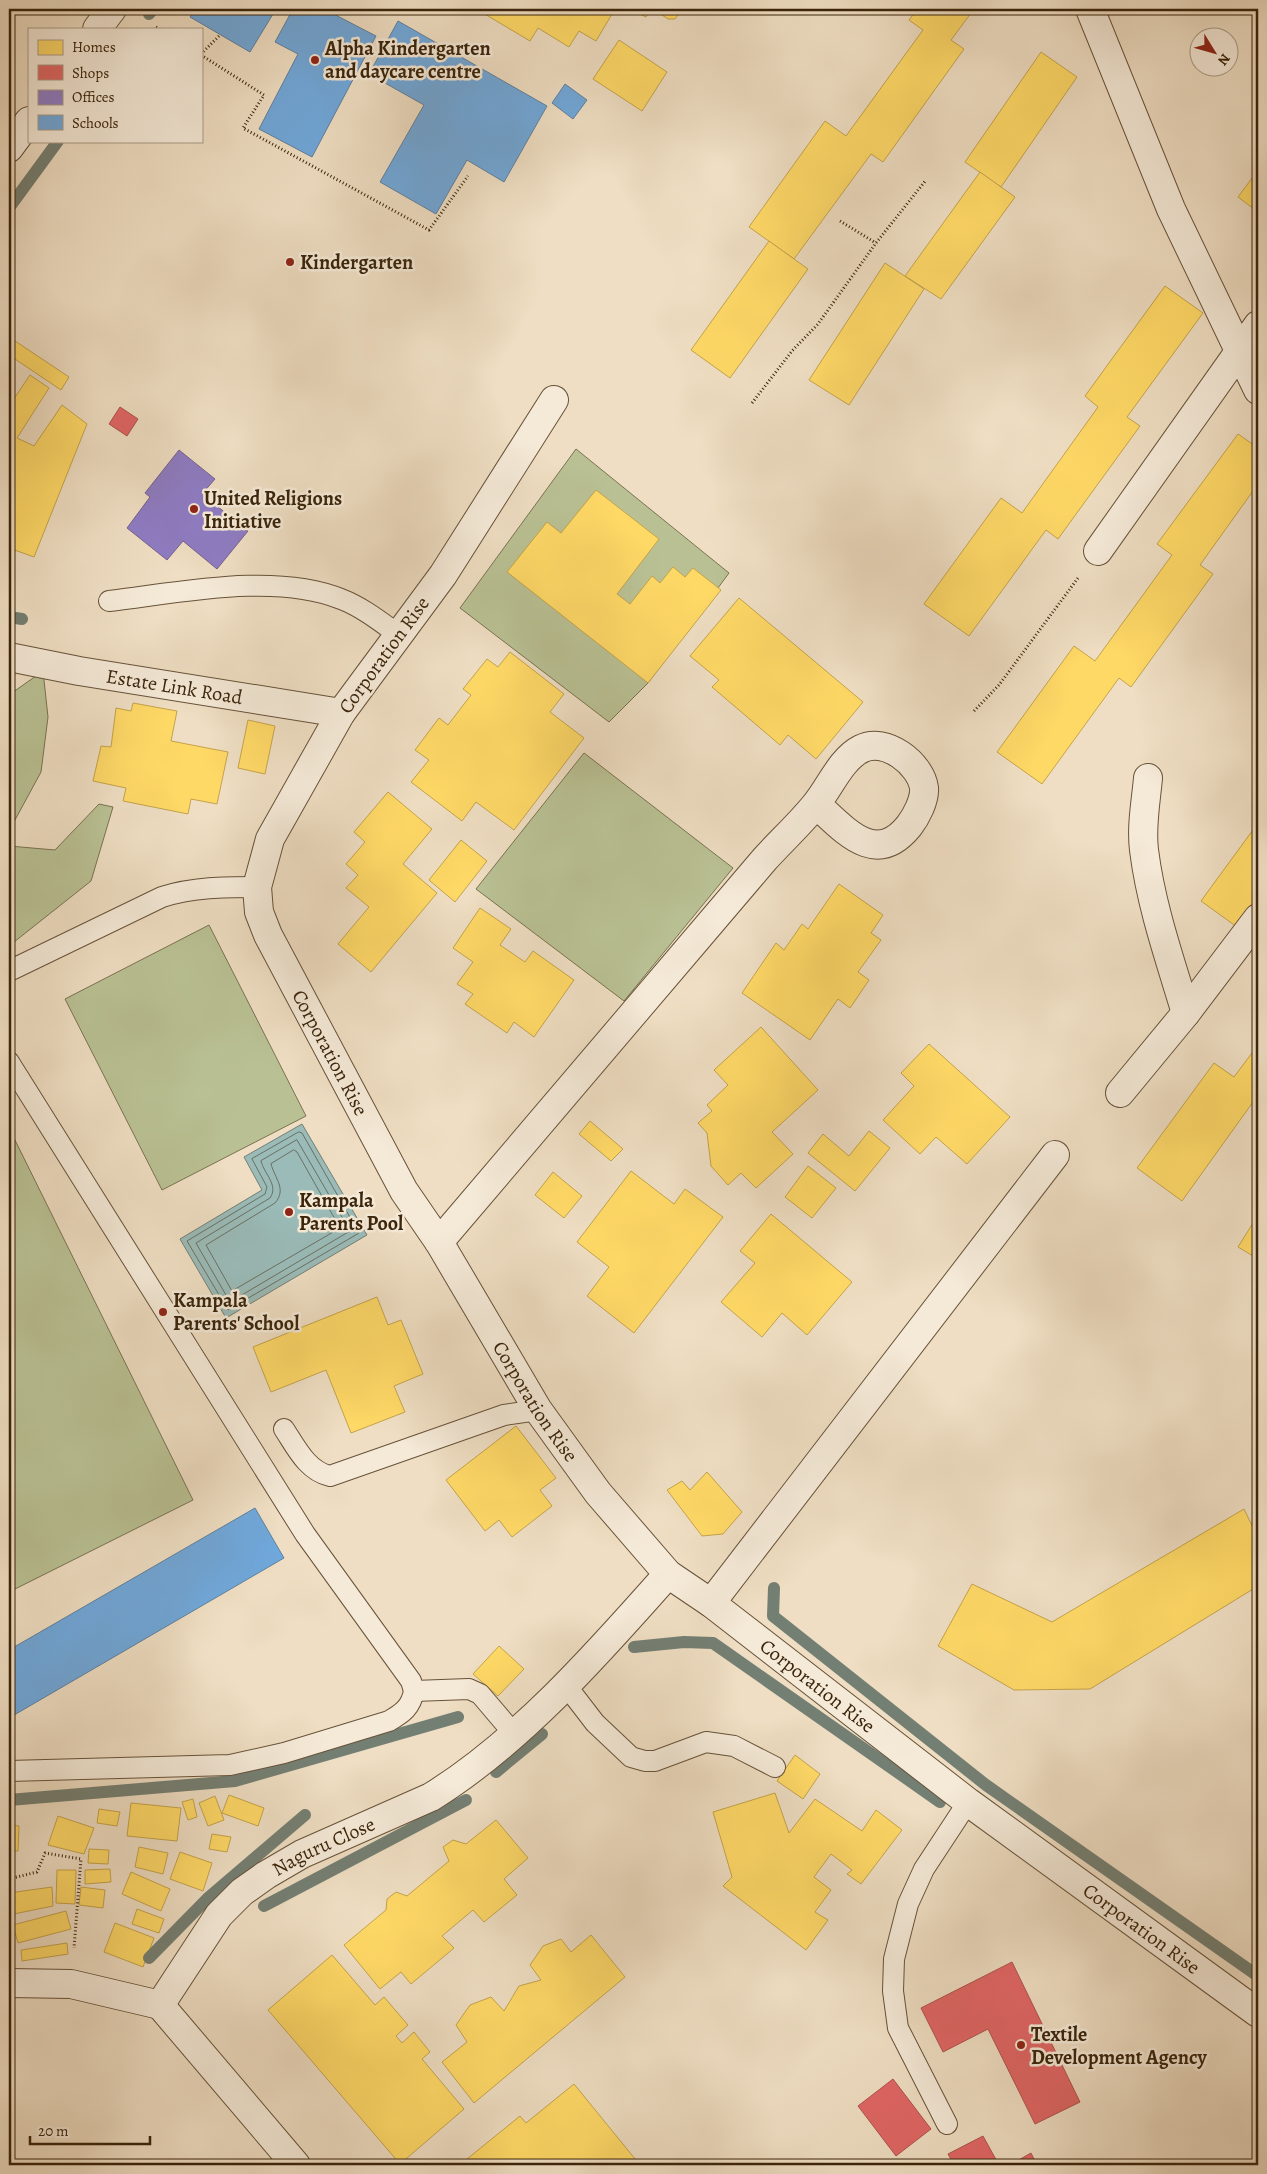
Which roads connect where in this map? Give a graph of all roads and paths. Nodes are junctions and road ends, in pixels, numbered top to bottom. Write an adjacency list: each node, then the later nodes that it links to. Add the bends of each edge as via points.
1 (112, 9): 3 (street)
2 (1090, 9): 14 (street, via 1172,209)
3 (99, 28)
4 (220, 35): 5 (path)
5 (202, 53)
6 (202, 55): 9 (path, via 264,95 243,128 429,230)
7 (28, 122): 8 (street)
8 (9, 148)
9 (468, 176)
10 (926, 180): 12 (path)
11 (840, 221): 12 (path)
12 (876, 243): 17 (path, via 818,324 792,351)
13 (1258, 325): 14 (street)
14 (1239, 352): 15 (street); 18 (street)
15 (1258, 390)
16 (554, 400): 20 (street, Corporation Rise, via 443,575)
17 (752, 403)
18 (1098, 551): 22 (path, via 999,685)
19 (109, 601): 20 (lane, via 230,587 276,586 339,598 374,616)
20 (399, 635): 23 (street, Corporation Rise)
21 (9, 657): 23 (street, Estate Link Road)
22 (974, 711)
23 (341, 713): 26 (street, Corporation Rise, via 270,839)
24 (1148, 778): 29 (street, via 1144,849 1157,912)
25 (816, 804): 33 (street, via 764,860)
26 (257, 887): 28 (lane, via 187,890 162,897); 33 (street, Corporation Rise, via 259,912 268,935 404,1191)
27 (1258, 918): 29 (street)
28 (9, 971)
29 (1186, 1013): 31 (street)
30 (9, 1062): 39 (lane, via 305,1534 411,1681)
31 (1120, 1093)
32 (1055, 1155): 37 (street)
33 (439, 1242): 34 (street, Corporation Rise)
34 (538, 1410): 35 (lane, via 504,1415 330,1476 308,1464); 36 (street, Corporation Rise, via 598,1493)
35 (284, 1429)
36 (668, 1574): 37 (street, Corporation Rise); 38 (street, Naguru Close, via 605,1646)
37 (711, 1603): 43 (street, Corporation Rise)
38 (565, 1684): 40 (street, Naguru Close); 41 (lane, via 596,1723 631,1757 655,1761 706,1742 734,1746)
39 (414, 1691): 40 (lane, via 469,1689 480,1694); 42 (lane, via 407,1708 389,1721 284,1753 230,1765)
40 (514, 1734): 47 (street, Naguru Close, via 431,1796 302,1854 242,1892 219,1915)
41 (775, 1767)
42 (9, 1772)
43 (968, 1802): 48 (street, Corporation Rise); 49 (lane, via 924,1869 908,1904 894,1959 893,1991 898,2028)
44 (9, 1878): 46 (path, via 37,1872 45,1852 81,1859)
45 (9, 1983): 46 (street)
46 (71, 1984): 47 (street)
47 (160, 2005): 50 (street)
48 (1258, 2013)
49 (947, 2124)
50 (296, 2165)

